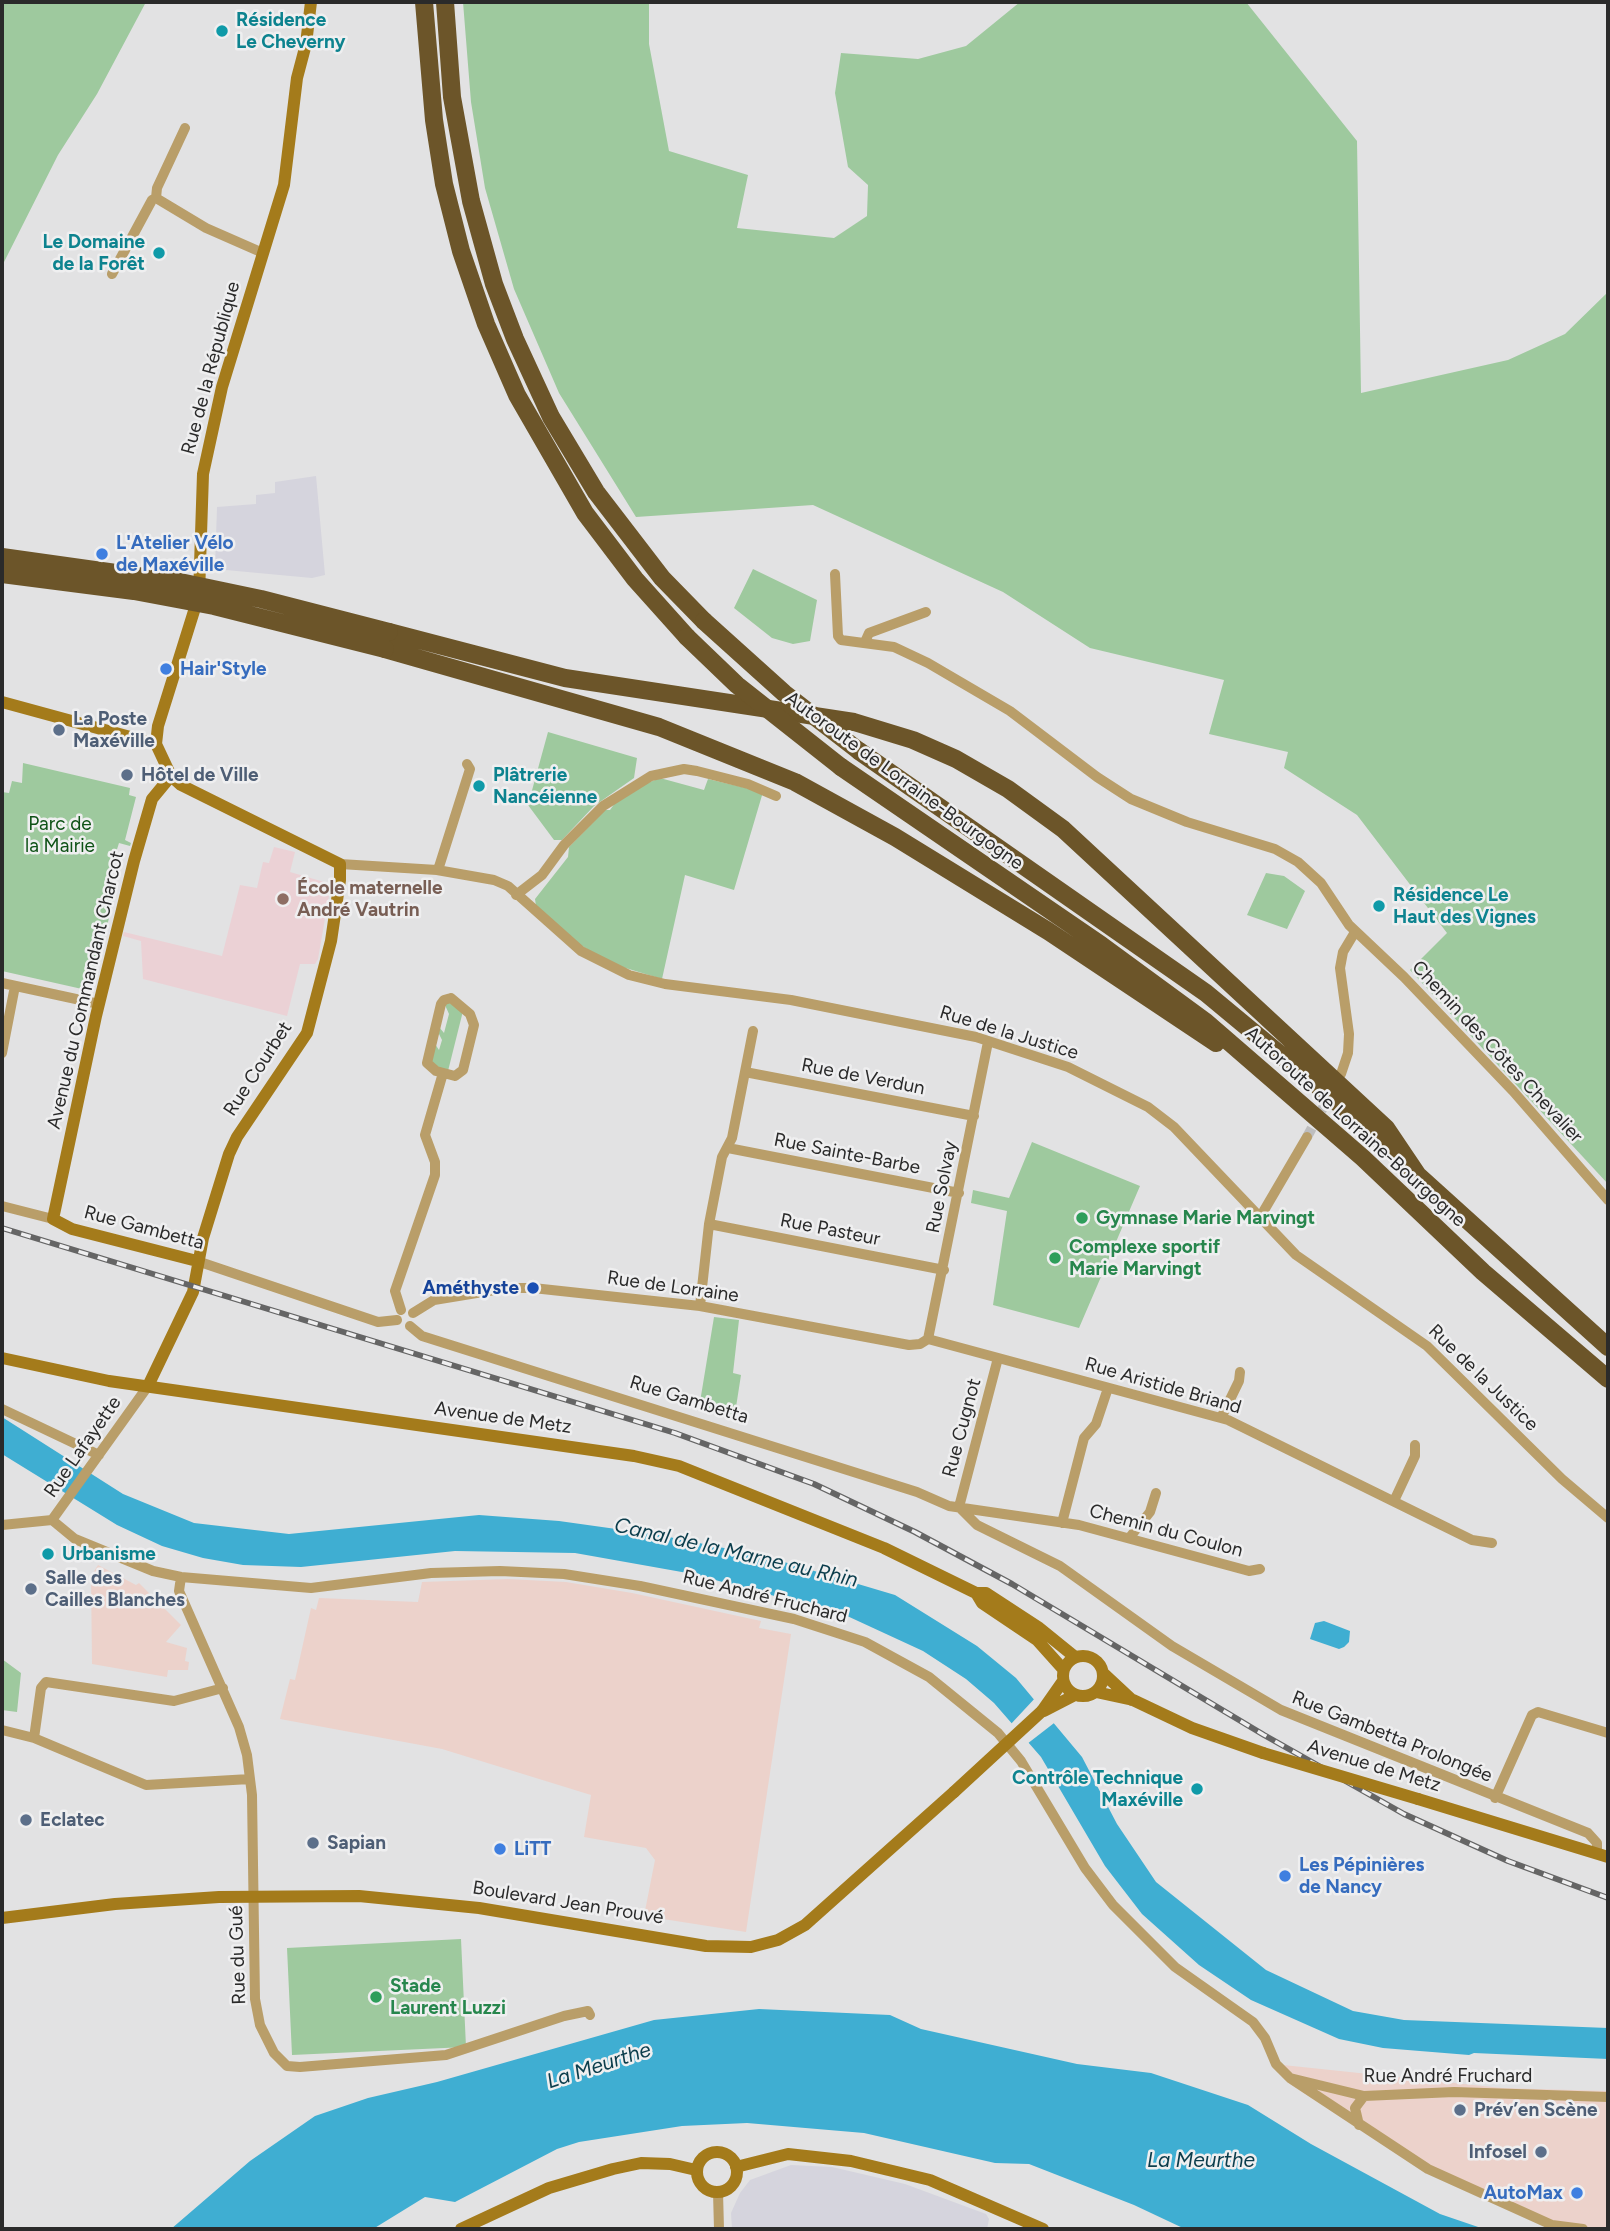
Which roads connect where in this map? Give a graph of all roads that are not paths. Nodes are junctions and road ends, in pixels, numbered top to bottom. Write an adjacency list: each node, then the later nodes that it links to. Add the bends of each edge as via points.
1 (311, 2): 6 (street, Rue de la République, via 285,177)
2 (424, 2): 29 (highway, Autoroute de Lorraine-Bourgogne, bridge, via 434,120 461,251 517,395 567,485 608,546 687,637 778,719 1101,944)
3 (444, 2): 36 (highway, Autoroute de Lorraine-Bourgogne, bridge, via 452,97 471,201 494,284 551,417 596,492 662,578 784,693 859,751 1206,993)
4 (185, 128): 5 (street)
5 (156, 198): 6 (street, via 206,228); 7 (street)
6 (262, 253): 15 (street, Rue de la République, via 215,416 203,474 199,595)
7 (113, 274)
8 (2, 556): 12 (highway, bridge, via 180,582 271,601)
9 (835, 573): 13 (street, Chemin des Côtes Chevalier, via 838,636)
10 (2, 574): 12 (highway, bridge, via 173,598)
11 (926, 612): 13 (street, via 869,633)
12 (387, 640): 29 (highway, via 659,727 795,782 907,844 1124,980 1211,1041); 36 (highway, via 565,678 854,722 957,759 1034,807 1111,873 1386,1128)
13 (865, 642): 22 (street, Chemin des Côtes Chevalier, via 894,647 982,693 1131,799 1289,856 1321,883)
14 (2, 702): 15 (street)
15 (156, 744): 17 (street)
16 (467, 764): 20 (street, via 470,769)
17 (171, 776): 19 (street, via 185,788); 25 (street, Avenue du Commandant Charcot, via 152,799)
18 (776, 796): 21 (street, via 697,771 651,776 603,806 542,875)
19 (340, 864): 20 (street, Rue de la Justice); 43 (street, Rue Courbet, via 335,919 309,1027 237,1137)
20 (438, 870): 21 (street, Rue de la Justice, via 502,883)
21 (516, 895): 27 (street, Rue de la Justice, via 581,951 629,975 839,1009)
22 (1355, 932): 32 (street, via 1340,968 1349,1034); 38 (street, Chemin des Côtes Chevalier, via 1404,976 1513,1091)
23 (2, 983): 24 (street)
24 (15, 986): 25 (street); 28 (street)
25 (99, 1004): 40 (street, Avenue du Commandant Charcot)
26 (753, 1031): 30 (street)
27 (988, 1042): 33 (street, Rue Solvay); 41 (street, Rue de la Justice, via 1068,1067 1148,1107 1174,1127)
28 (2, 1053)
29 (1262, 1069): 54 (highway, Autoroute de Lorraine-Bourgogne, via 1483,1272)
30 (745, 1072): 33 (street, Rue de Verdun); 35 (street)
31 (443, 1073): 31 (street, via 455,1076 463,1070 474,1025 470,1014 451,998 441,1004 427,1059 428,1066); 47 (street, via 425,1135 435,1175 395,1291)
32 (1341, 1074)
33 (974, 1116): 37 (street, Rue Solvay)
34 (1307, 1137): 41 (street)
35 (729, 1148): 37 (street, Rue Sainte-Barbe); 42 (street, via 722,1157)
36 (1419, 1177): 50 (highway, Autoroute de Lorraine-Bourgogne)
37 (959, 1193): 44 (street, Rue Solvay)
38 (1608, 1200)
39 (2, 1206): 40 (street, Rue Gambetta)
40 (53, 1219): 43 (street, Rue Gambetta, via 72,1229)
41 (1259, 1219): 64 (street, Rue de la Justice, via 1310,1267 1427,1346)
42 (709, 1224): 44 (street, Rue Pasteur); 45 (street)
43 (197, 1261): 47 (street, Rue Gambetta, via 378,1322); 55 (street, Rue Courbet, via 192,1292)
44 (943, 1270): 49 (street, Rue Solvay)
45 (700, 1306): 46 (street, Rue de Lorraine, via 517,1287 434,1300); 49 (street, Rue de Lorraine, via 909,1345)
46 (413, 1312): 47 (street, Rue Gambetta); 48 (street)
47 (399, 1315): 48 (street, Rue Gambetta, via 402,1326)
48 (410, 1326): 63 (street, Rue Gambetta, via 422,1336)
49 (928, 1339): 52 (street, Rue Aristide Briand)
50 (1608, 1347)
51 (2, 1358): 55 (street, Avenue de Metz)
52 (998, 1358): 56 (street, Rue Aristide Briand); 63 (street, Rue Cugnot)
53 (1240, 1372): 58 (street)
54 (1608, 1379)
55 (148, 1386): 60 (street, Rue Lafayette); 72 (street, Avenue de Metz, via 656,1460 835,1527)
56 (1108, 1388): 58 (street, Rue Aristide Briand); 66 (street, via 1096,1424 1084,1438)
57 (2, 1409): 60 (street)
58 (1221, 1418): 62 (street, Rue Aristide Briand)
59 (1415, 1445): 62 (street, via 1415,1456)
60 (99, 1455): 65 (street, Rue Lafayette)
61 (1156, 1493): 68 (street, via 1150,1512)
62 (1394, 1502): 69 (street, Rue Aristide Briand, via 1472,1540)
63 (959, 1507): 66 (street, Chemin du Coulon); 85 (street, Rue Gambetta Prolongée, via 977,1525 1060,1566 1172,1646 1281,1710)
64 (1608, 1518)
65 (52, 1520): 67 (street, Rue Lafayette); 71 (street, Rue André Fruchard, via 75,1539 159,1573)
66 (1062, 1523): 68 (street, Chemin du Coulon)
67 (2, 1525)
68 (1130, 1537): 70 (street, Chemin du Coulon, via 1249,1571)
69 (1492, 1543)
70 (1260, 1569)
71 (181, 1577): 76 (street, Rue du Gué, via 179,1591); 90 (street, Rue André Fruchard, via 311,1588 431,1573 565,1574 794,1619 877,1647 929,1677 1003,1738 1113,1905 1175,1967 1253,2022 1276,2064)
72 (976, 1593): 73 (street, Avenue de Metz, via 1000,1601); 75 (street, Avenue de Metz, via 1037,1640)
73 (1075, 1657): 74 (street, via 1090,1656); 75 (street)
74 (1103, 1672): 77 (street); 79 (street, Avenue de Metz)
75 (1063, 1675): 78 (street); 80 (street, Boulevard Jean Prouvé)
76 (223, 1688): 83 (street, via 174,1701 46,1682 41,1688); 84 (street, Rue du Gué, via 239,1727)
77 (1096, 1692): 78 (street); 79 (street, Avenue de Metz)
78 (1075, 1695): 80 (street, Boulevard Jean Prouvé)
79 (1133, 1700): 86 (street, Avenue de Metz, bridge, via 1192,1728 1263,1753)
80 (1042, 1712): 87 (street, Boulevard Jean Prouvé, bridge, via 804,1925 778,1940 751,1947 706,1946 468,1906 359,1896)
81 (2, 1730): 83 (street)
82 (1608, 1733): 85 (street, via 1538,1712 1532,1715)
83 (34, 1738): 84 (street, via 151,1786)
84 (250, 1779): 87 (street, Rue du Gué)
85 (1495, 1798): 86 (street, Rue Gambetta Prolongée, via 1592,1836)
86 (1603, 1855)
87 (254, 1895): 88 (street, Boulevard Jean Prouvé, via 115,1904); 89 (street, Rue du Gué, via 257,2011 268,2043 287,2066 446,2055 564,2016 588,2011)
88 (2, 1918)
89 (590, 2015)
90 (1290, 2078): 91 (street, Rue André Fruchard); 93 (street, Rue André Fruchard)
91 (1364, 2096): 92 (street, Rue André Fruchard, via 1454,2092); 93 (street, via 1355,2108)
92 (1608, 2097)
93 (1359, 2125): 100 (street, Rue André Fruchard, via 1428,2169 1552,2225)
94 (736, 2167): 95 (street, via 731,2157 715,2151 705,2155); 96 (street, via 733,2184); 99 (street, via 788,2154 851,2161 930,2180)
95 (696, 2170): 96 (street, via 702,2186); 97 (street, via 660,2163 613,2169 549,2188)
96 (718, 2192): 98 (street)
97 (461, 2229)
98 (719, 2229)
99 (1042, 2229)
100 (1583, 2229)

